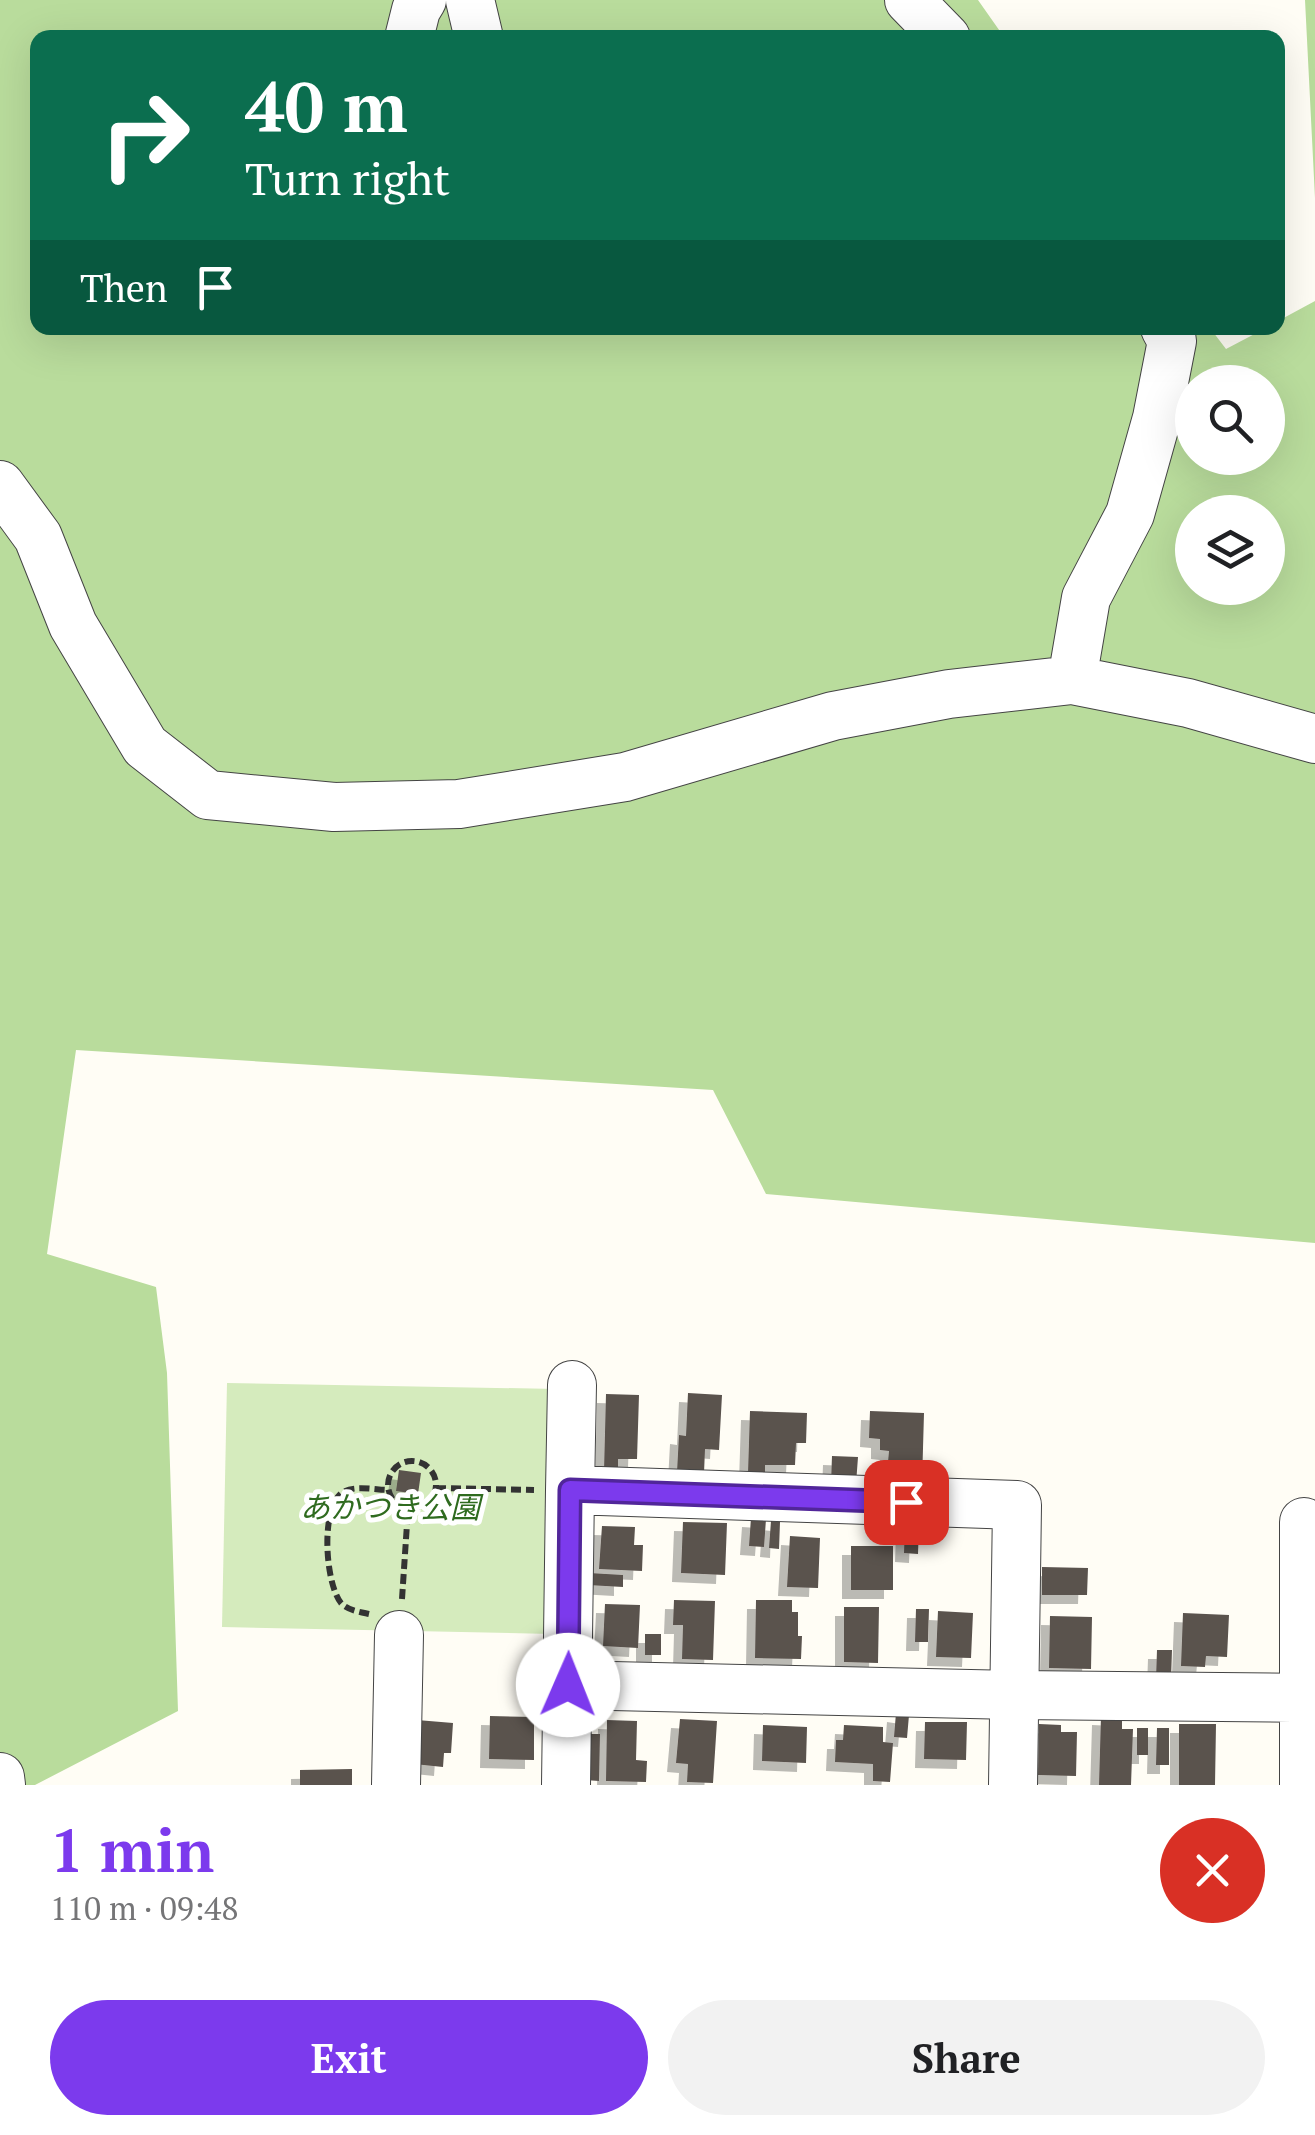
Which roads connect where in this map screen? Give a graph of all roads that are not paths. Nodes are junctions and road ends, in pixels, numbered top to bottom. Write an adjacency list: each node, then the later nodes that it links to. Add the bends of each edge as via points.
1 (422, 0): 4 (street)
2 (470, 0): 5 (street)
3 (910, 0): 6 (street)
4 (410, 30)
5 (477, 30)
6 (938, 30)
7 (1169, 335): 9 (street, via 1157,418 1130,514 1086,598)
8 (0, 485): 9 (street, via 38,537 73,625 146,746 208,795 334,807 459,804 626,777 832,716)
9 (1072, 680): 10 (street, via 1188,702)
10 (1315, 739)
11 (572, 1384): 12 (street)
12 (570, 1490): 15 (street); 16 (street, via 1017,1506)
13 (1304, 1522): 17 (street)
14 (400, 1626): 20 (street)
15 (568, 1685): 16 (street); 21 (street)
16 (1014, 1695): 17 (street); 22 (street)
17 (1310, 1697): 23 (street)
18 (0, 1777): 19 (street)
19 (2, 1785)
20 (396, 1785)
21 (566, 1785)
22 (1013, 1785)
23 (1304, 1785)

